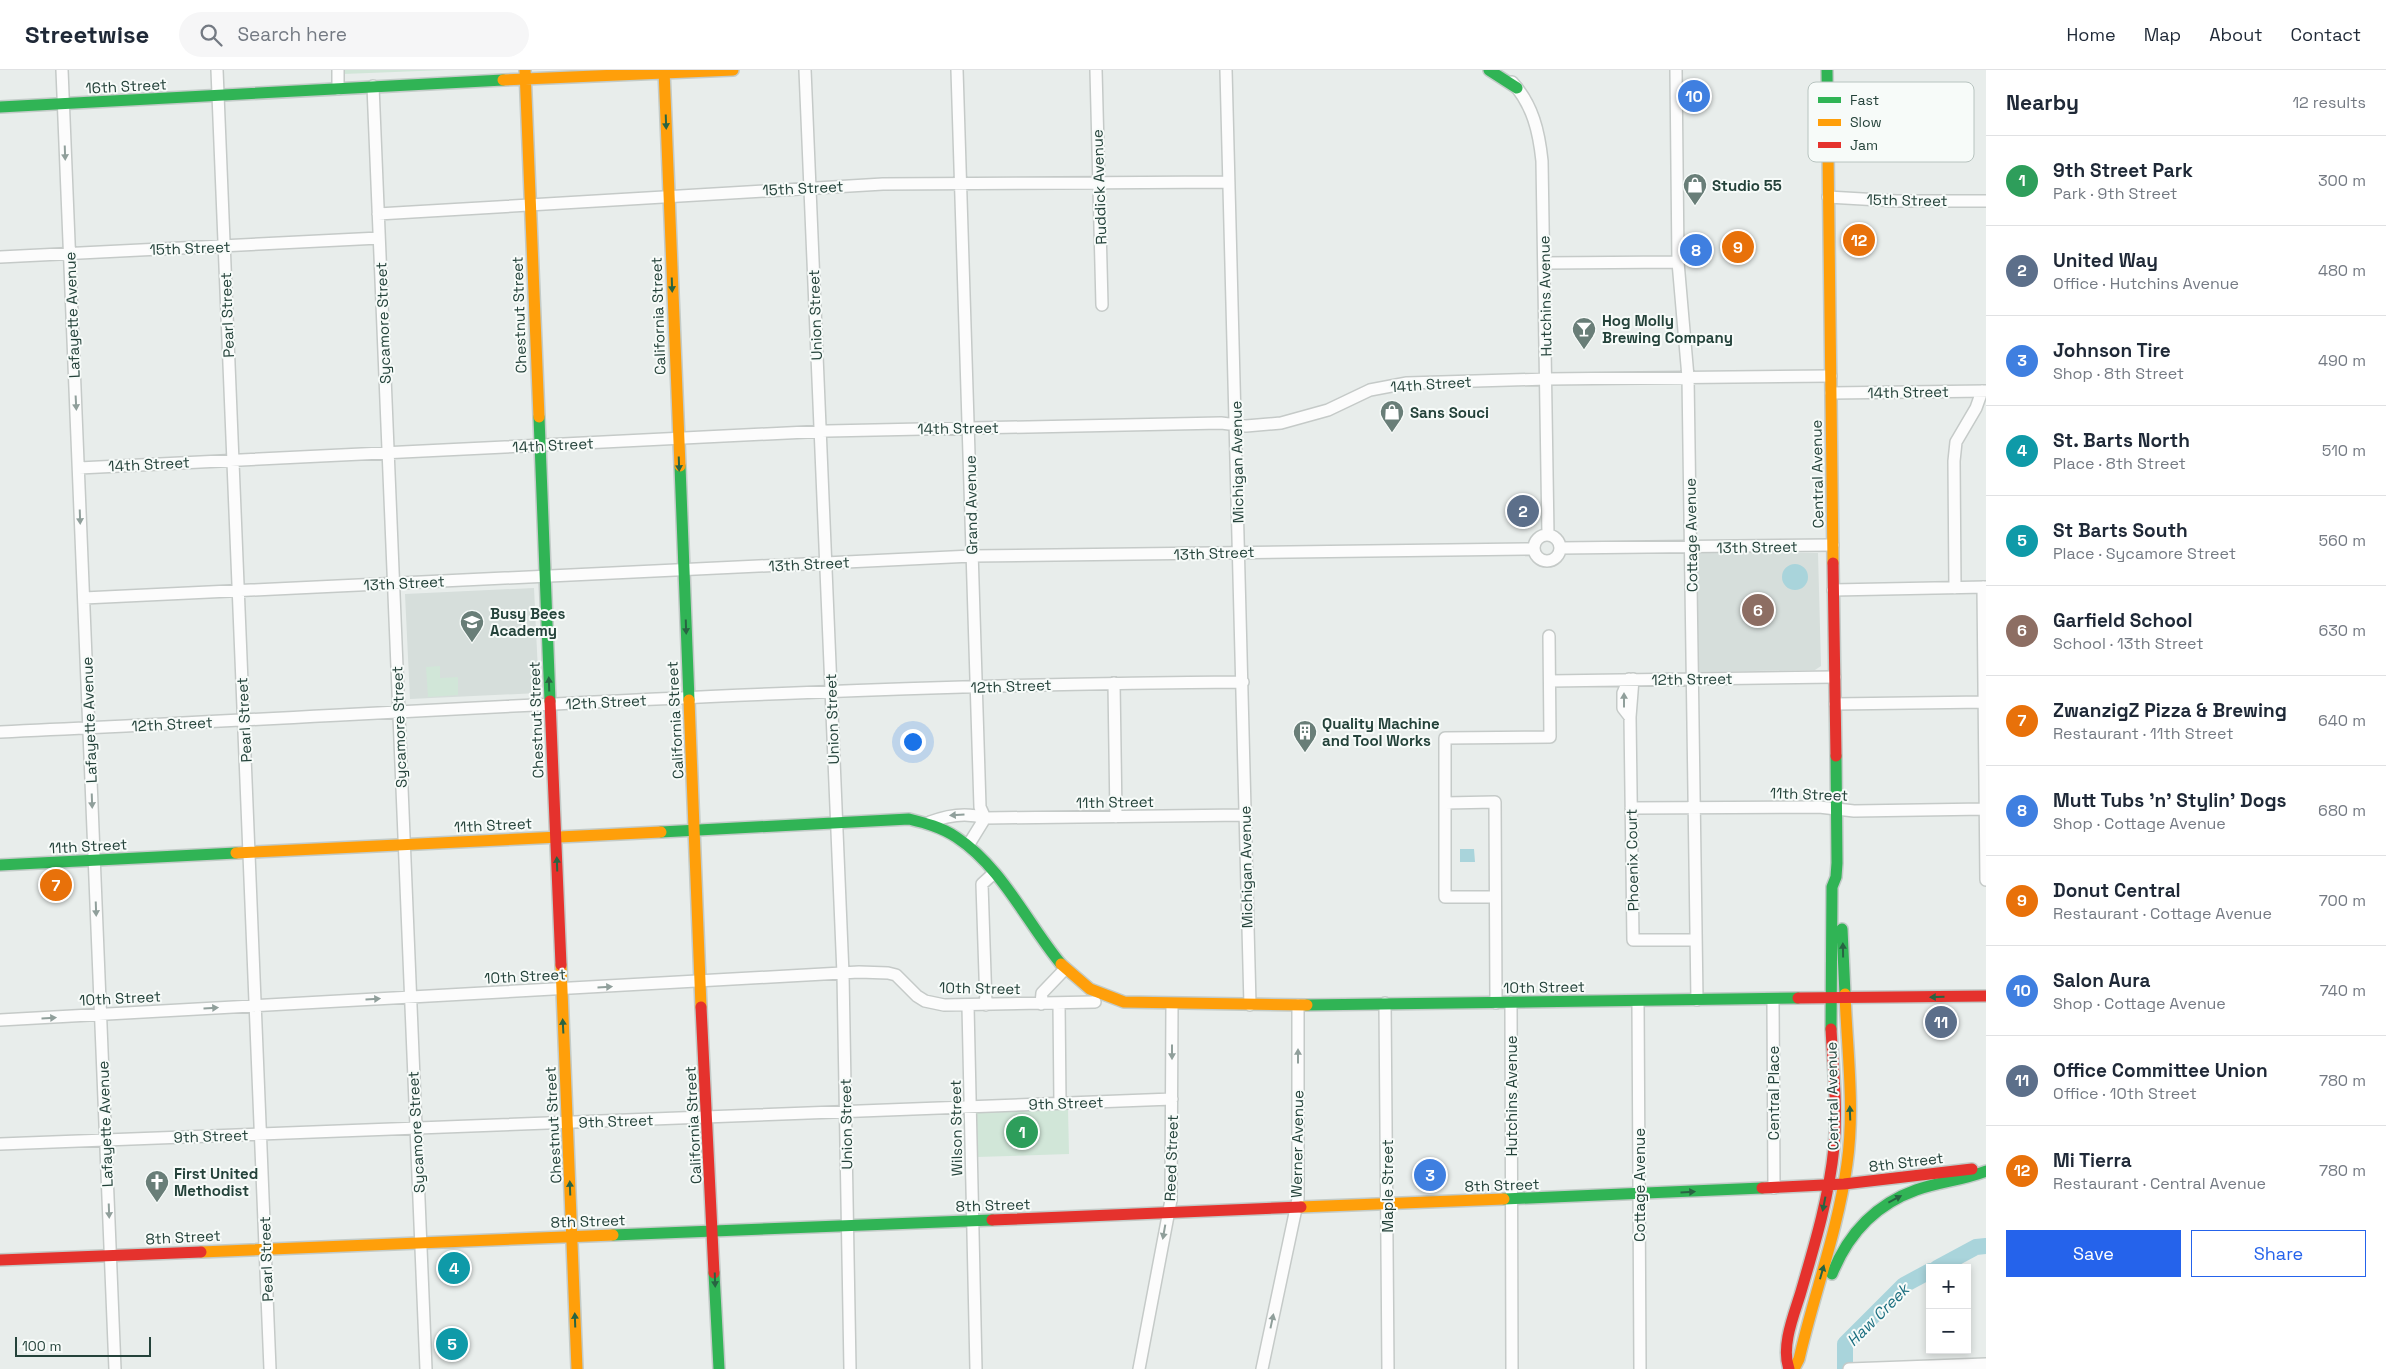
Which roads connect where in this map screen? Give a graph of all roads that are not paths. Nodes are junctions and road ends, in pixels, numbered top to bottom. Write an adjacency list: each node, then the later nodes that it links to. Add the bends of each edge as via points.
1 (62, 70): 18 (street, Lafayette Avenue)
2 (217, 70): 17 (street, Pearl Street)
3 (338, 70): 16 (street)
4 (733, 70): 12 (street, 16th Street)
5 (806, 70): 24 (street, Union Street)
6 (958, 70): 23 (street, Grand Avenue)
7 (1096, 70): 21 (street, Ruddick Avenue)
8 (1226, 70): 22 (street, Michigan Avenue)
9 (1489, 70): 15 (street)
10 (1500, 70): 15 (street, Hutchins Avenue)
11 (1676, 70): 35 (street, Cottage Avenue)
12 (664, 72): 13 (street, 16th Street); 25 (street, California Street, one-way to 25)
13 (525, 75): 14 (street, 16th Street); 28 (street, Chestnut Street)
14 (373, 86): 16 (street, 16th Street); 29 (street, Sycamore Street)
15 (1517, 88): 34 (street, Hutchins Avenue, via 1532,112 1539,135)
16 (338, 89): 17 (street, 16th Street)
17 (218, 96): 18 (street, 16th Street); 31 (street, Pearl Street)
18 (64, 104): 19 (street, 16th Street); 32 (street, Lafayette Avenue, one-way to 32)
19 (0, 107)
20 (1828, 162): 26 (street, Central Avenue)
21 (1098, 182): 22 (street, 15th Street); 23 (street, 15th Street); 36 (street, Ruddick Avenue)
22 (1229, 182): 42 (street, Michigan Avenue)
23 (960, 183): 24 (street, 15th Street); 43 (street, Grand Avenue)
24 (810, 187): 25 (street, 15th Street); 44 (street, Union Street)
25 (668, 196): 28 (street, 15th Street); 45 (street, California Street, one-way to 45)
26 (1828, 197): 27 (street, 15th Street); 38 (street, Central Avenue)
27 (1986, 201)
28 (530, 204): 29 (street, 15th Street); 46 (street, Chestnut Street)
29 (378, 214): 30 (street, Sycamore Street)
30 (379, 238): 31 (street, 15th Street); 47 (street, Sycamore Street)
31 (224, 246): 32 (street, 15th Street); 48 (street, Pearl Street)
32 (69, 252): 33 (street, 15th Street); 49 (street, Lafayette Avenue, one-way to 49)
33 (0, 257)
34 (1545, 262): 35 (street); 39 (street, Hutchins Avenue)
35 (1678, 262): 37 (street, Cottage Avenue)
36 (1102, 305)
37 (1688, 376): 38 (street, 14th Street); 39 (street, 14th Street); 53 (street, Cottage Avenue)
38 (1830, 376): 41 (street, Central Avenue)
39 (1547, 379): 42 (street, 14th Street, via 1407,383 1370,390 1305,418 1281,423); 50 (street, Hutchins Avenue)
40 (1984, 391): 41 (street, 14th Street); 62 (street, via 1956,442)
41 (1831, 393): 51 (street, Central Avenue)
42 (1236, 425): 43 (street, 14th Street); 55 (street, Michigan Avenue)
43 (969, 427): 44 (street, 14th Street); 56 (street, Grand Avenue)
44 (820, 432): 45 (street, 14th Street); 57 (street, Union Street)
45 (678, 439): 46 (street, 14th Street); 58 (street, California Street, one-way to 58)
46 (540, 445): 47 (street, 14th Street); 59 (street, Chestnut Street)
47 (388, 453): 48 (street, 14th Street); 60 (street, Sycamore Street)
48 (233, 460): 49 (street, 14th Street); 64 (street, Pearl Street)
49 (78, 468): 65 (street, Lafayette Avenue, one-way to 65)
50 (1548, 535): 52 (street, via 1556,539); 54 (street, via 1536,541)
51 (1833, 546): 53 (street, 13th Street); 63 (street, Central Avenue)
52 (1560, 548): 53 (street, 13th Street); 54 (street, via 1556,558 1549,561 1538,557)
53 (1691, 548): 68 (street, Cottage Avenue)
54 (1534, 549): 55 (street, 13th Street)
55 (1239, 553): 56 (street, 13th Street); 71 (street, Michigan Avenue)
56 (972, 556): 57 (street, 13th Street); 73 (street, Grand Avenue)
57 (826, 563): 58 (street, 13th Street); 74 (street, Union Street)
58 (683, 570): 59 (street, 13th Street); 75 (street, California Street, one-way to 75)
59 (545, 576): 60 (street, 13th Street); 78 (street, Chestnut Street, one-way to 59)
60 (393, 584): 64 (street, 13th Street); 79 (street, Sycamore Street)
61 (1985, 587): 62 (street); 76 (street)
62 (1955, 588): 63 (street)
63 (1833, 590): 67 (street, Central Avenue)
64 (238, 591): 65 (street, 13th Street); 80 (street, Pearl Street)
65 (84, 598): 81 (street, Lafayette Avenue)
66 (1549, 636): 70 (street)
67 (1835, 677): 68 (street, 12th Street); 77 (street, Central Avenue)
68 (1693, 678): 69 (street, 12th Street); 85 (street, Cottage Avenue)
69 (1631, 679): 70 (street, 12th Street); 84 (street, Phoenix Court, via 1624,693 1623,708 1630,717)
70 (1550, 681): 83 (street, via 1550,737 1444,738)
71 (1243, 682): 72 (street, 12th Street); 88 (street, Michigan Avenue)
72 (1114, 683): 73 (street, 12th Street); 89 (street)
73 (976, 686): 74 (street, 12th Street); 90 (street, Grand Avenue, via 980,807)
74 (831, 692): 75 (street, 12th Street); 92 (street, Union Street)
75 (689, 698): 78 (street, 12th Street); 93 (street, California Street)
76 (1985, 702): 77 (street); 87 (street)
77 (1835, 704): 86 (street, Central Avenue)
78 (550, 705): 79 (street, 12th Street); 94 (street, Chestnut Street)
79 (398, 712): 80 (street, 12th Street); 96 (street, Sycamore Street)
80 (244, 720): 81 (street, 12th Street); 97 (street, Pearl Street)
81 (89, 728): 82 (street, 12th Street); 98 (street, Lafayette Avenue, one-way to 98)
82 (0, 732)
83 (1444, 803): 103 (street, via 1445,897); 103 (street, via 1495,802)
84 (1631, 808): 85 (street, 11th Street); 104 (street, Phoenix Court, via 1633,940)
85 (1695, 808): 86 (street, 11th Street); 104 (street, Cottage Avenue)
86 (1836, 809): 87 (street, 11th Street); 101 (street, Central Avenue)
87 (1986, 809): 102 (street)
88 (1245, 815): 89 (street, 11th Street); 125 (street, Michigan Avenue)
89 (1116, 817): 90 (street, 11th Street)
90 (985, 818): 91 (street, 11th Street, one-way to 91, via 974,814 945,816); 95 (street)
91 (930, 822): 92 (street, 11th Street); 95 (street)
92 (837, 824): 93 (street, 11th Street); 106 (street, Union Street)
93 (695, 830): 94 (street, 11th Street); 107 (street, California Street)
94 (556, 837): 96 (street, 11th Street); 108 (street, Chestnut Street, one-way to 94)
95 (969, 844): 100 (street)
96 (404, 845): 97 (street, 11th Street); 110 (street, Sycamore Street)
97 (249, 853): 98 (street, 11th Street); 123 (street, Pearl Street)
98 (94, 860): 99 (street, 11th Street); 128 (street, Lafayette Avenue, one-way to 128)
99 (0, 865)
100 (994, 872): 105 (street); 124 (street, via 982,884)
101 (1836, 877): 113 (street, Central Avenue, via 1832,887); 114 (street, Central Avenue, one-way to 101, via 1841,887)
102 (1986, 880)
103 (1495, 897): 120 (street)
104 (1696, 940): 115 (street, Cottage Avenue)
105 (1065, 969): 112 (street); 121 (street, 10th Street, via 1042,993)
106 (843, 974): 107 (street, 10th Street); 127 (street, 10th Street, via 888,973 925,1001); 133 (street, Union Street)
107 (700, 982): 108 (street, 10th Street, one-way to 107); 134 (street, California Street)
108 (562, 989): 110 (street, 10th Street); 135 (street, Chestnut Street, one-way to 108)
109 (1986, 996): 114 (street, 10th Street, one-way to 114)
110 (409, 997): 123 (street, 10th Street, one-way to 110); 136 (street, Sycamore Street)
111 (1773, 998): 113 (street, 10th Street); 115 (street, 10th Street); 144 (street, Central Place)
112 (1099, 999): 118 (street, 10th Street); 122 (street, 10th Street)
113 (1830, 999): 114 (street, 10th Street); 143 (street, Central Avenue, via 1834,1147)
114 (1844, 999): 142 (street, Central Avenue, one-way to 114, via 1850,1111)
115 (1697, 1000): 116 (street, 10th Street)
116 (1638, 1001): 117 (street, 10th Street); 145 (street, Cottage Avenue)
117 (1511, 1002): 120 (street, 10th Street); 146 (street, Hutchins Avenue)
118 (1059, 1003): 121 (street, 10th Street); 131 (street)
119 (1385, 1003): 120 (street, 10th Street); 126 (street, 10th Street); 147 (street, Maple Street)
120 (1496, 1003)
121 (1041, 1004): 124 (street, 10th Street)
122 (1172, 1004): 125 (street, 10th Street); 130 (street, Reed Street, one-way to 130)
123 (255, 1005): 128 (street, 10th Street, one-way to 123); 137 (street, Pearl Street)
124 (986, 1005): 127 (street, 10th Street)
125 (1250, 1005): 126 (street, 10th Street)
126 (1298, 1005): 148 (street, Werner Avenue, one-way to 126)
127 (968, 1006): 132 (street, Wilson Street)
128 (100, 1014): 129 (street, 10th Street, one-way to 128); 138 (street, Lafayette Avenue)
129 (0, 1020)
130 (1172, 1099): 131 (street, 9th Street); 149 (street, Reed Street, via 1171,1200)
131 (1060, 1103): 132 (street, 9th Street)
132 (970, 1107): 133 (street, 9th Street); 150 (street, Wilson Street)
133 (846, 1112): 134 (street, 9th Street); 151 (street, Union Street)
134 (707, 1118): 135 (street, 9th Street); 152 (street, California Street)
135 (568, 1123): 136 (street, 9th Street); 153 (street, Chestnut Street, one-way to 135)
136 (416, 1129): 137 (street, 9th Street); 154 (street, Sycamore Street)
137 (261, 1134): 138 (street, 9th Street); 155 (street, Pearl Street)
138 (106, 1140): 139 (street, 9th Street); 156 (street, Lafayette Avenue, one-way to 156)
139 (0, 1144)
140 (1986, 1167): 142 (street, 8th Street)
141 (1986, 1171): 158 (street, one-way to 141, via 1821,1306 1846,1242 1881,1206 1904,1194)
142 (1844, 1184): 143 (street, 8th Street); 158 (street, Central Avenue, one-way to 142)
143 (1828, 1185): 144 (street, 8th Street); 172 (street, Central Avenue, one-way to 172, via 1818,1233 1792,1319 1786,1358)
144 (1774, 1188): 145 (street, 8th Street, one-way to 144)
145 (1639, 1194): 146 (street, 8th Street); 171 (street, Cottage Avenue)
146 (1512, 1199): 147 (street, 8th Street); 170 (street, Hutchins Avenue)
147 (1387, 1204): 148 (street, 8th Street); 169 (street, Maple Street)
148 (1296, 1208): 149 (street, 8th Street); 168 (street, Werner Avenue, one-way to 148)
149 (1168, 1213): 150 (street, 8th Street); 167 (street, Reed Street, one-way to 167)
150 (973, 1220): 151 (street, 8th Street); 166 (street, Wilson Street)
151 (847, 1225): 152 (street, 8th Street); 165 (street, Union Street)
152 (713, 1231): 153 (street, 8th Street); 164 (street, California Street, one-way to 164)
153 (572, 1237): 154 (street, 8th Street); 163 (street, Chestnut Street, one-way to 153)
154 (420, 1243): 155 (street, 8th Street); 162 (street, Sycamore Street)
155 (265, 1248): 156 (street, 8th Street); 161 (street, Pearl Street)
156 (110, 1256): 157 (street, 8th Street); 160 (street, Lafayette Avenue)
157 (0, 1260)
158 (1808, 1320): 173 (street, Central Avenue)
159 (1986, 1364): 174 (street)
160 (115, 1369)
161 (270, 1369)
162 (426, 1369)
163 (577, 1369)
164 (719, 1369)
165 (850, 1369)
166 (976, 1369)
167 (1138, 1369)
168 (1262, 1369)
169 (1388, 1369)
170 (1512, 1369)
171 (1640, 1369)
172 (1789, 1369)
173 (1794, 1369)
174 (1849, 1369)

